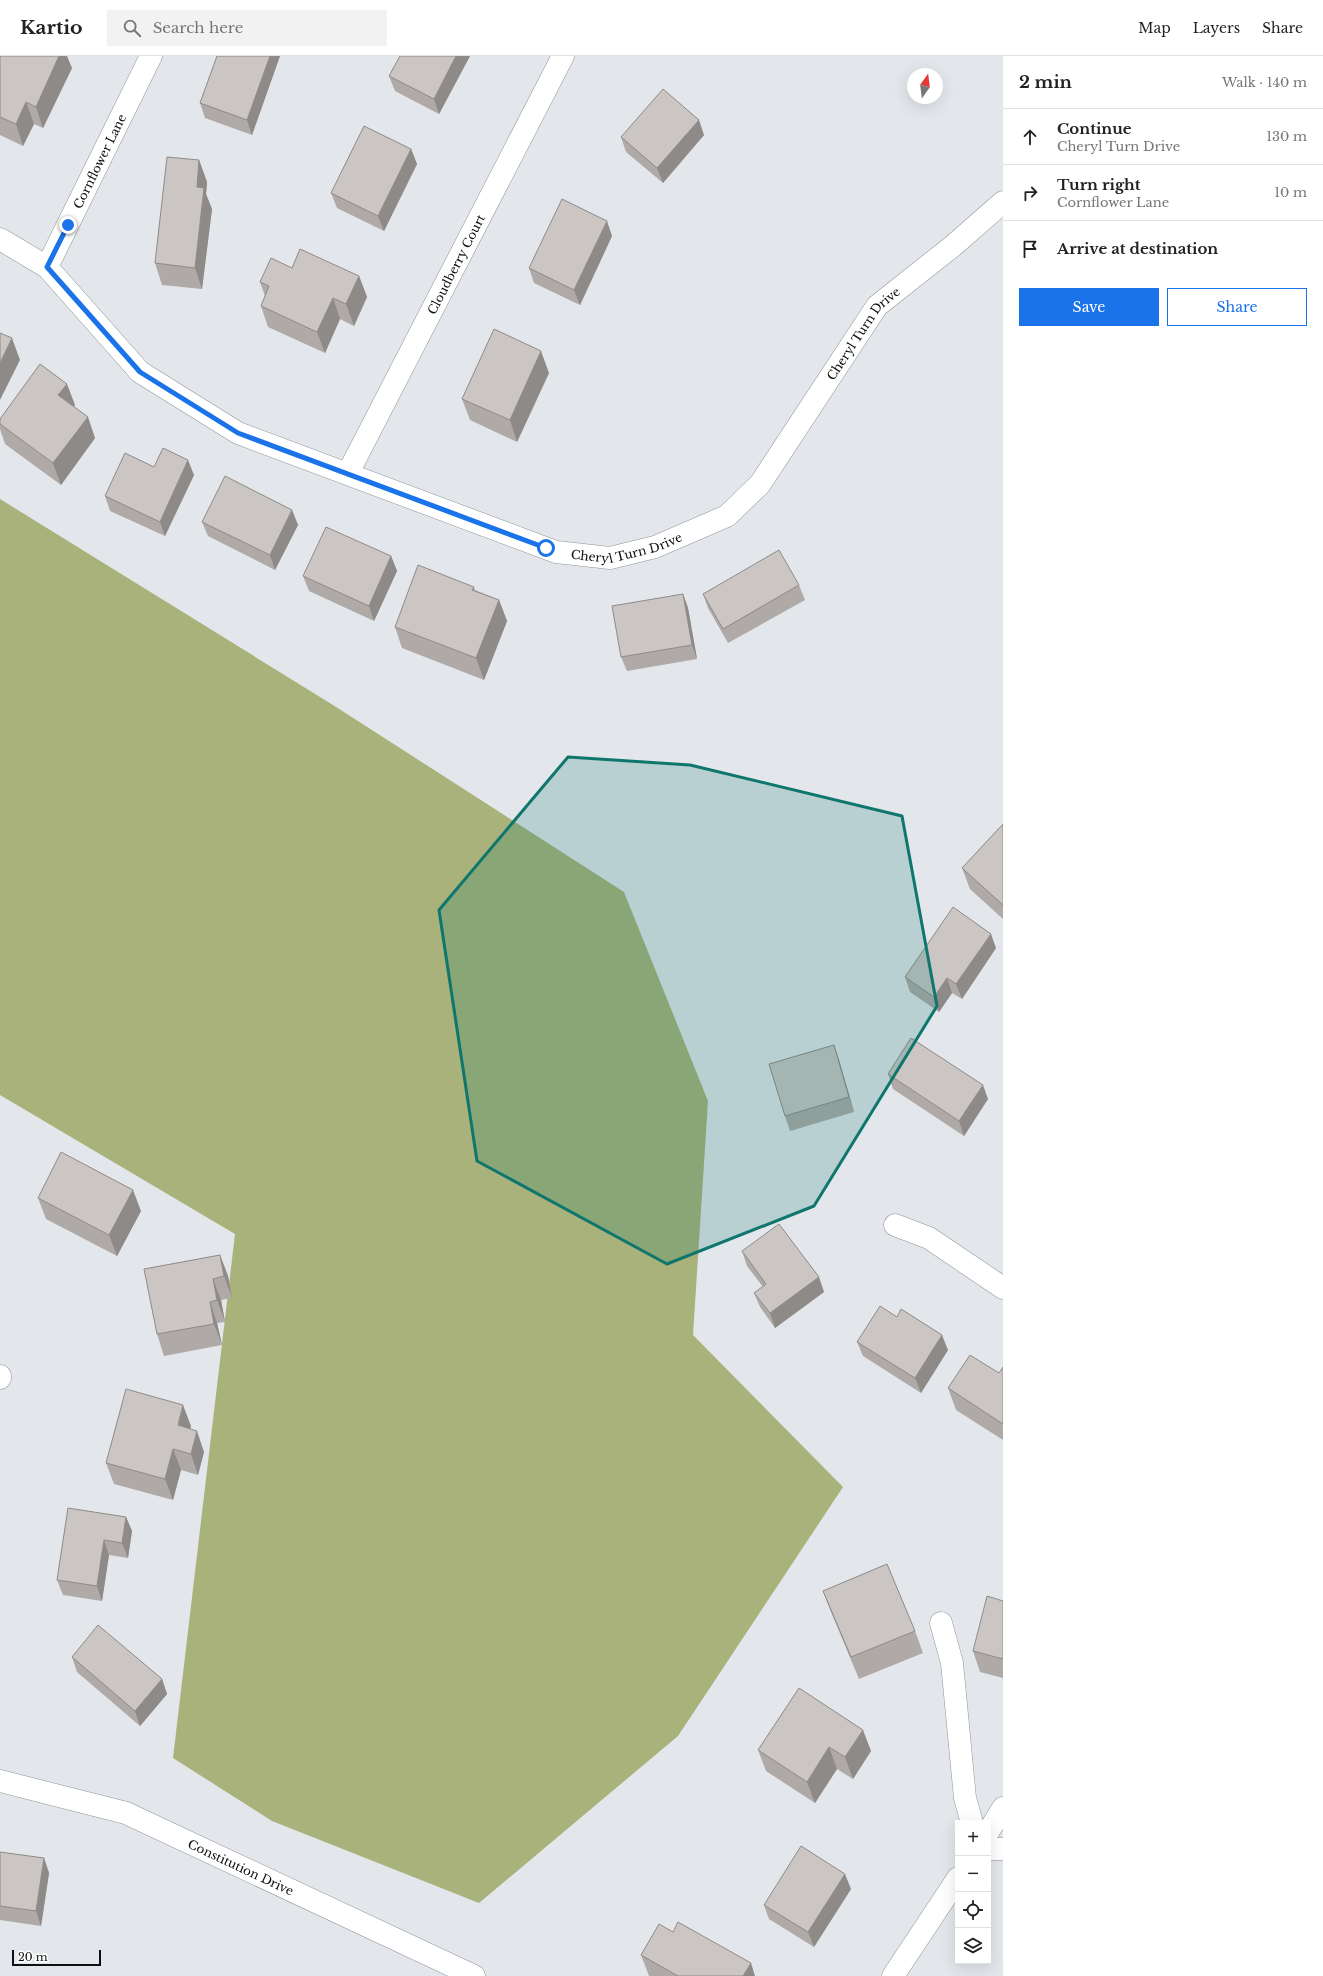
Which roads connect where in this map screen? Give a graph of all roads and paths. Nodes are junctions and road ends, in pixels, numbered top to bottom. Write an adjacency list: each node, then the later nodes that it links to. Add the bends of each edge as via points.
1 (151, 56): 5 (street, Cornflower Lane)
2 (563, 56): 6 (street, Cloudberry Court)
3 (1003, 202): 6 (street, Cheryl Turn Drive, via 877,306 760,484 727,516 655,547 610,558 556,552)
4 (0, 239): 5 (street, Cheryl Turn Drive)
5 (47, 267): 6 (street, Cheryl Turn Drive, via 140,372 238,433)
6 (348, 473)
7 (895, 1224): 8 (street, via 930,1238)
8 (1003, 1288)
9 (941, 1623): 12 (street, via 952,1663 965,1798)
10 (0, 1781): 17 (street, Constitution Drive, via 126,1813)
11 (1003, 1808): 13 (street)
12 (971, 1820)
13 (991, 1827)
14 (991, 1849): 15 (street)
15 (1003, 1849)
16 (955, 1883): 18 (street)
17 (474, 1976)
18 (893, 1976)

